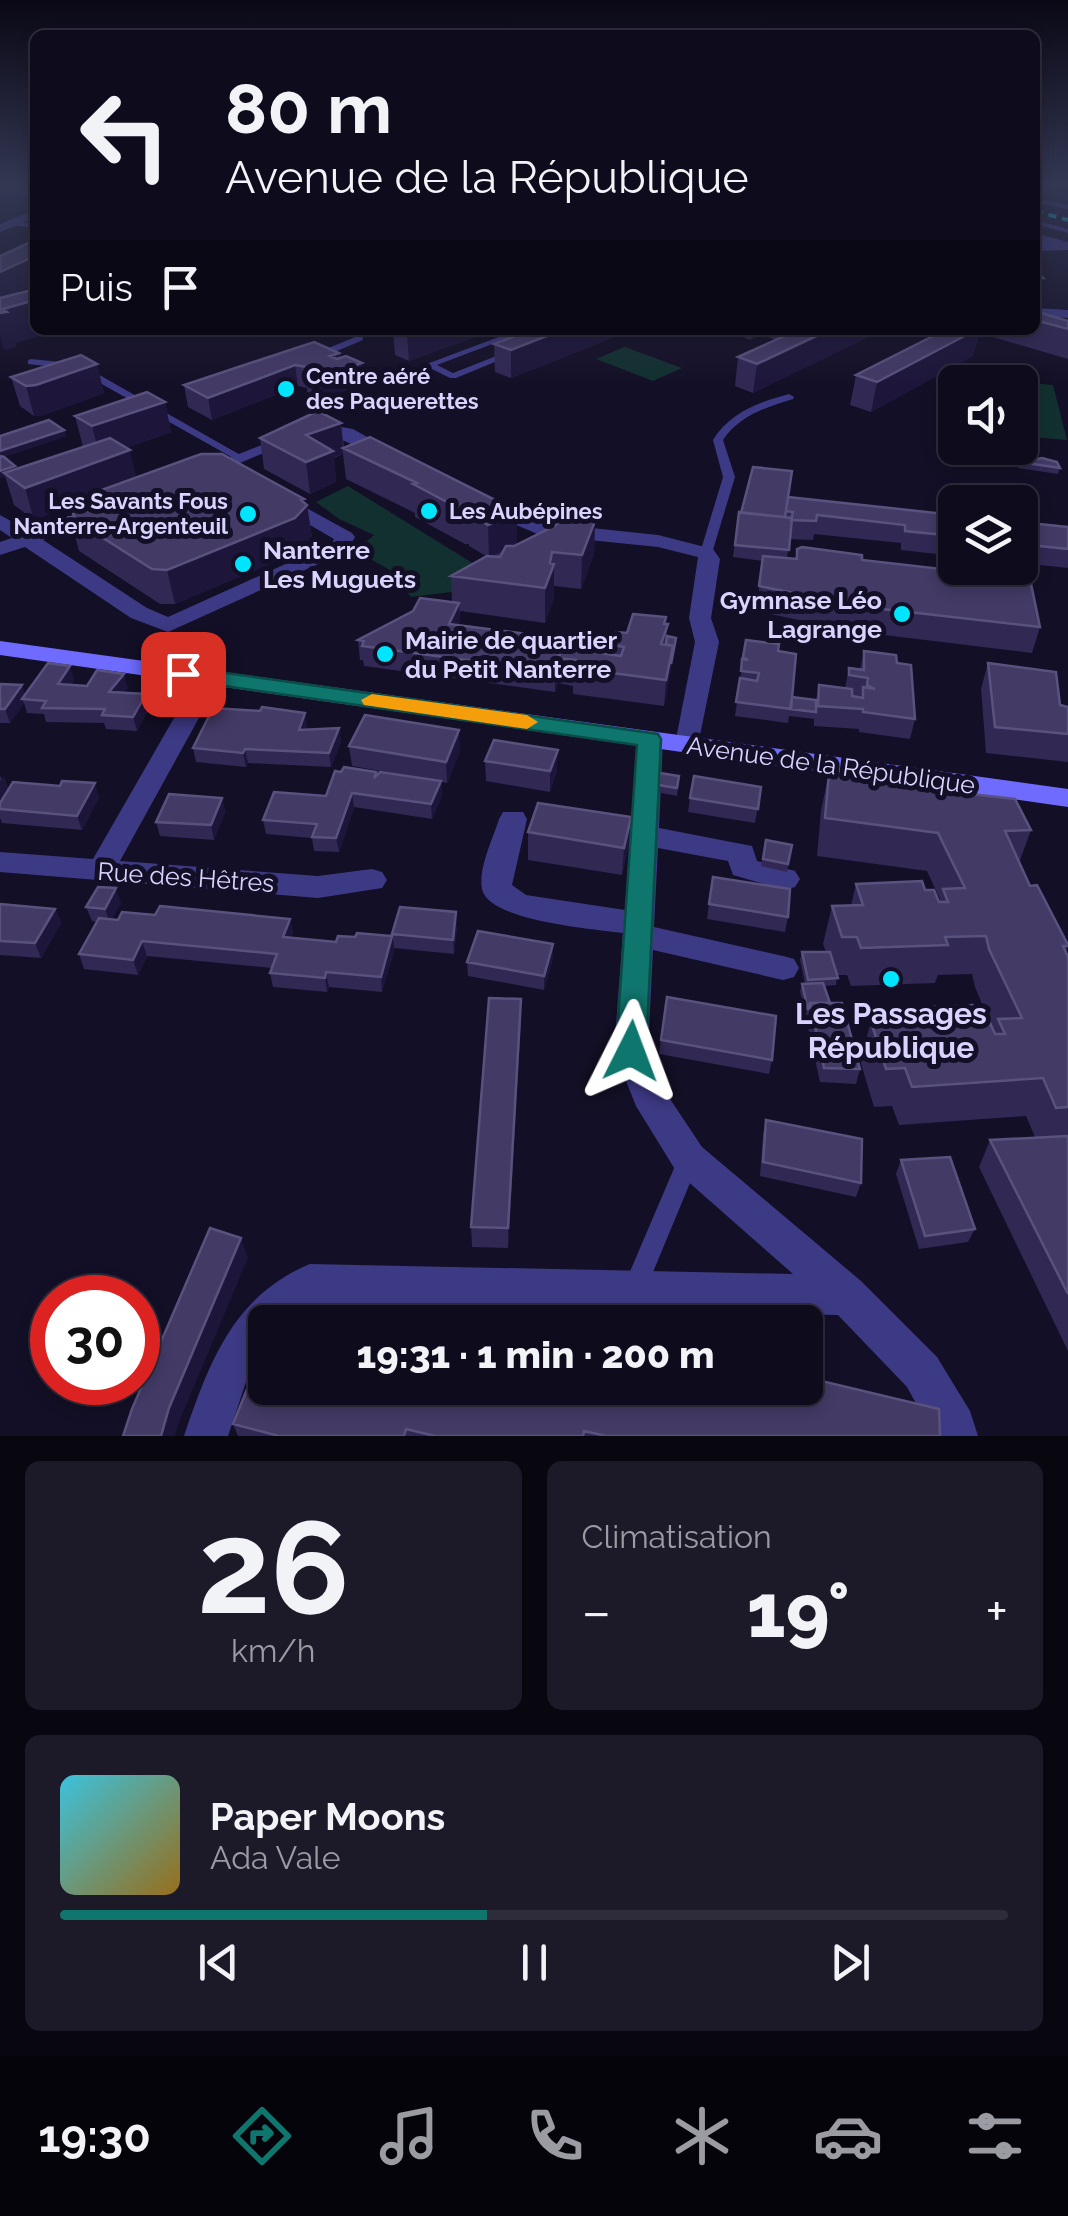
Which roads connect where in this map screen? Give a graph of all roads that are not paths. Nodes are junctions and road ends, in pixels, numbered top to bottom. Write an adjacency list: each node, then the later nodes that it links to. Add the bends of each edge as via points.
1 (1040, 312): 2 (street)
2 (1068, 314)
3 (359, 335): 6 (lane)
4 (512, 335): 5 (lane, via 430,366 453,376)
5 (525, 348)
6 (322, 354)
7 (31, 362): 9 (lane, via 77,366)
8 (789, 396): 17 (lane, via 721,432 728,476)
9 (229, 461): 10 (street, via 330,428); 11 (street); 15 (street, via 259,487 346,537 340,547 168,625 139,614)
10 (414, 468)
11 (190, 476)
12 (465, 494): 17 (street, via 540,528)
13 (128, 500): 15 (street)
14 (0, 521): 15 (street)
15 (26, 539): 16 (street)
16 (0, 548)
17 (706, 553): 21 (street, via 700,618 708,642)
18 (0, 648): 19 (main road, Avenue de la République)
19 (209, 678): 20 (main road, Avenue de la République); 26 (street)
20 (650, 739): 21 (main road, Avenue de la République); 24 (street)
21 (688, 744): 22 (main road, Avenue de la République)
22 (1068, 798)
23 (514, 819): 29 (street, via 497,890 519,905)
24 (642, 835): 27 (street, via 742,853 743,868); 29 (street)
25 (0, 862): 26 (street, Rue des Hêtres)
26 (101, 870): 28 (street, Rue des Hêtres, via 318,887)
27 (785, 879)
28 (372, 880)
29 (637, 930): 30 (street); 31 (street, via 631,1051 648,1095)
30 (783, 968)
31 (689, 1160): 32 (lane); 33 (street)
32 (636, 1288): 33 (street); 34 (street, via 310,1284 273,1309 233,1354)
33 (847, 1294): 35 (street, via 922,1372)
34 (206, 1436)
35 (956, 1436)

